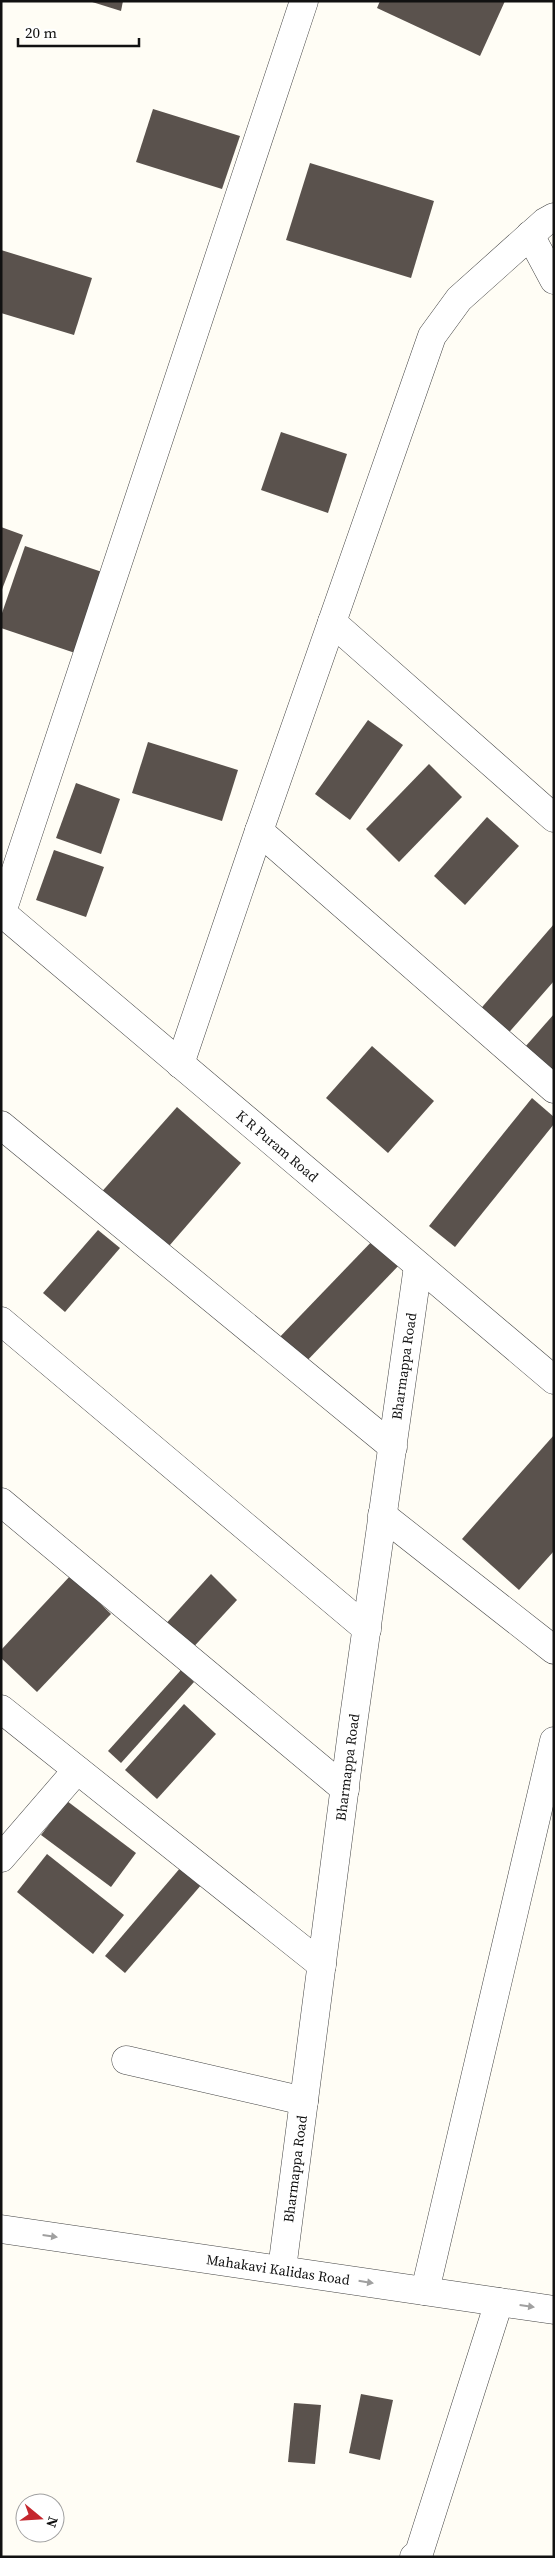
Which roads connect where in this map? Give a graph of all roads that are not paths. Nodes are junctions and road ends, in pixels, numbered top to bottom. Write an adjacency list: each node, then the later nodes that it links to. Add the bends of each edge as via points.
1 (304, 1): 8 (street)
2 (554, 217): 3 (street)
3 (530, 236): 4 (street); 5 (street, via 459,299 432,336)
4 (554, 280)
5 (332, 622): 6 (street); 7 (street)
6 (554, 818)
7 (259, 831): 9 (street); 10 (street)
8 (2, 912): 9 (street, K R Puram Road)
9 (180, 1064): 12 (street, K R Puram Road)
10 (554, 1089)
11 (1, 1125): 15 (street)
12 (418, 1266): 14 (street, K R Puram Road); 15 (street, Bharmappa Road)
13 (1, 1321): 18 (street)
14 (554, 1380)
15 (392, 1447): 17 (street, Bharmappa Road)
16 (1, 1502): 23 (street)
17 (382, 1515): 18 (street, Bharmappa Road); 19 (street)
18 (366, 1629): 23 (street, Bharmappa Road)
19 (554, 1650)
20 (1, 1709): 22 (street)
21 (554, 1741): 30 (street)
22 (77, 1770): 24 (street); 25 (street)
23 (345, 1789): 25 (street, Bharmappa Road)
24 (1, 1858)
25 (322, 1965): 27 (street, Bharmappa Road)
26 (126, 2060): 27 (street)
27 (304, 2101): 29 (street, Bharmappa Road)
28 (1, 2229): 29 (street, Mahakavi Kalidas Road, one-way to 29)
29 (282, 2269): 30 (street, Mahakavi Kalidas Road, one-way to 30)
30 (425, 2291): 31 (street, Mahakavi Kalidas Road)
31 (499, 2302): 32 (street, Mahakavi Kalidas Road, one-way to 32); 33 (street, via 419,2553)
32 (554, 2310)
33 (414, 2557)

